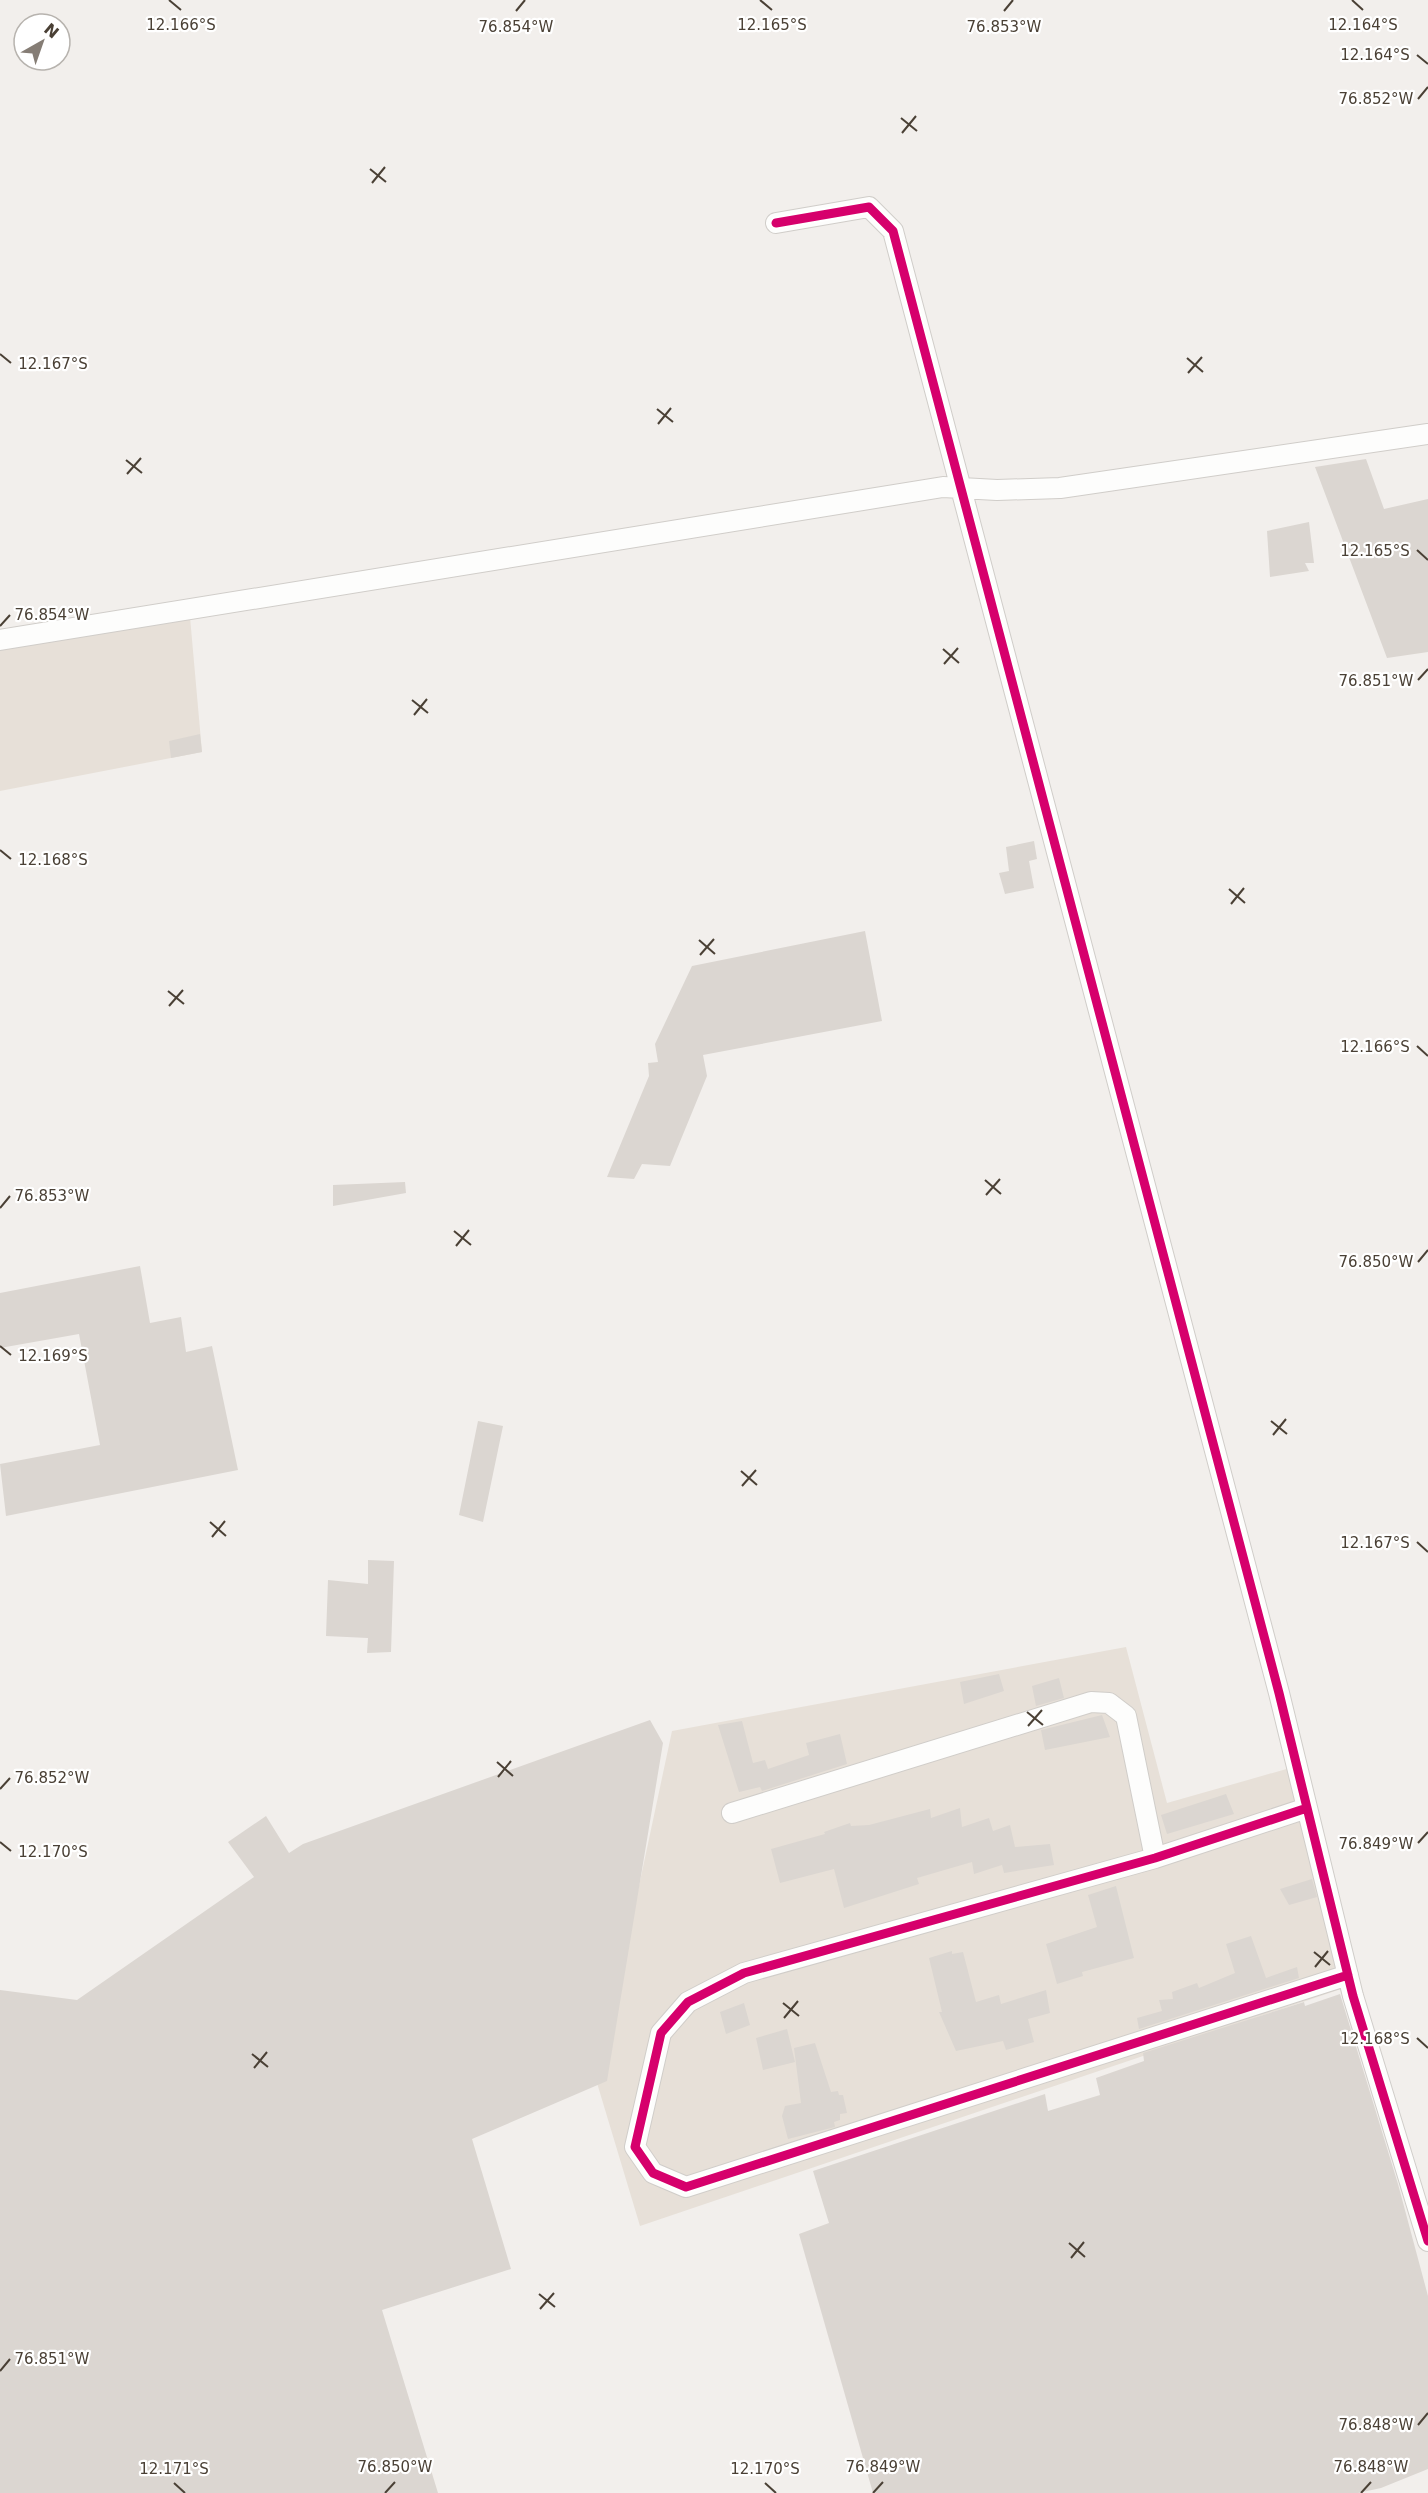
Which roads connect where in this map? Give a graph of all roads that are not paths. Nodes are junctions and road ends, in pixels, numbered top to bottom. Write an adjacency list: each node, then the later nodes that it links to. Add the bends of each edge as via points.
1 (776, 223): 3 (street, via 869,207 894,231)
2 (1428, 434): 3 (street, via 1060,488)
3 (960, 487): 4 (street, via 920,490); 5 (street)
4 (0, 640)
5 (1307, 1808): 7 (street); 8 (street)
6 (732, 1813): 7 (street, via 1091,1702 1109,1703 1126,1716)
7 (1155, 1858): 8 (street, via 744,1973 688,2002 661,2034 635,2147 653,2173 686,2187)
8 (1348, 1975): 9 (street)
9 (1428, 2241)

